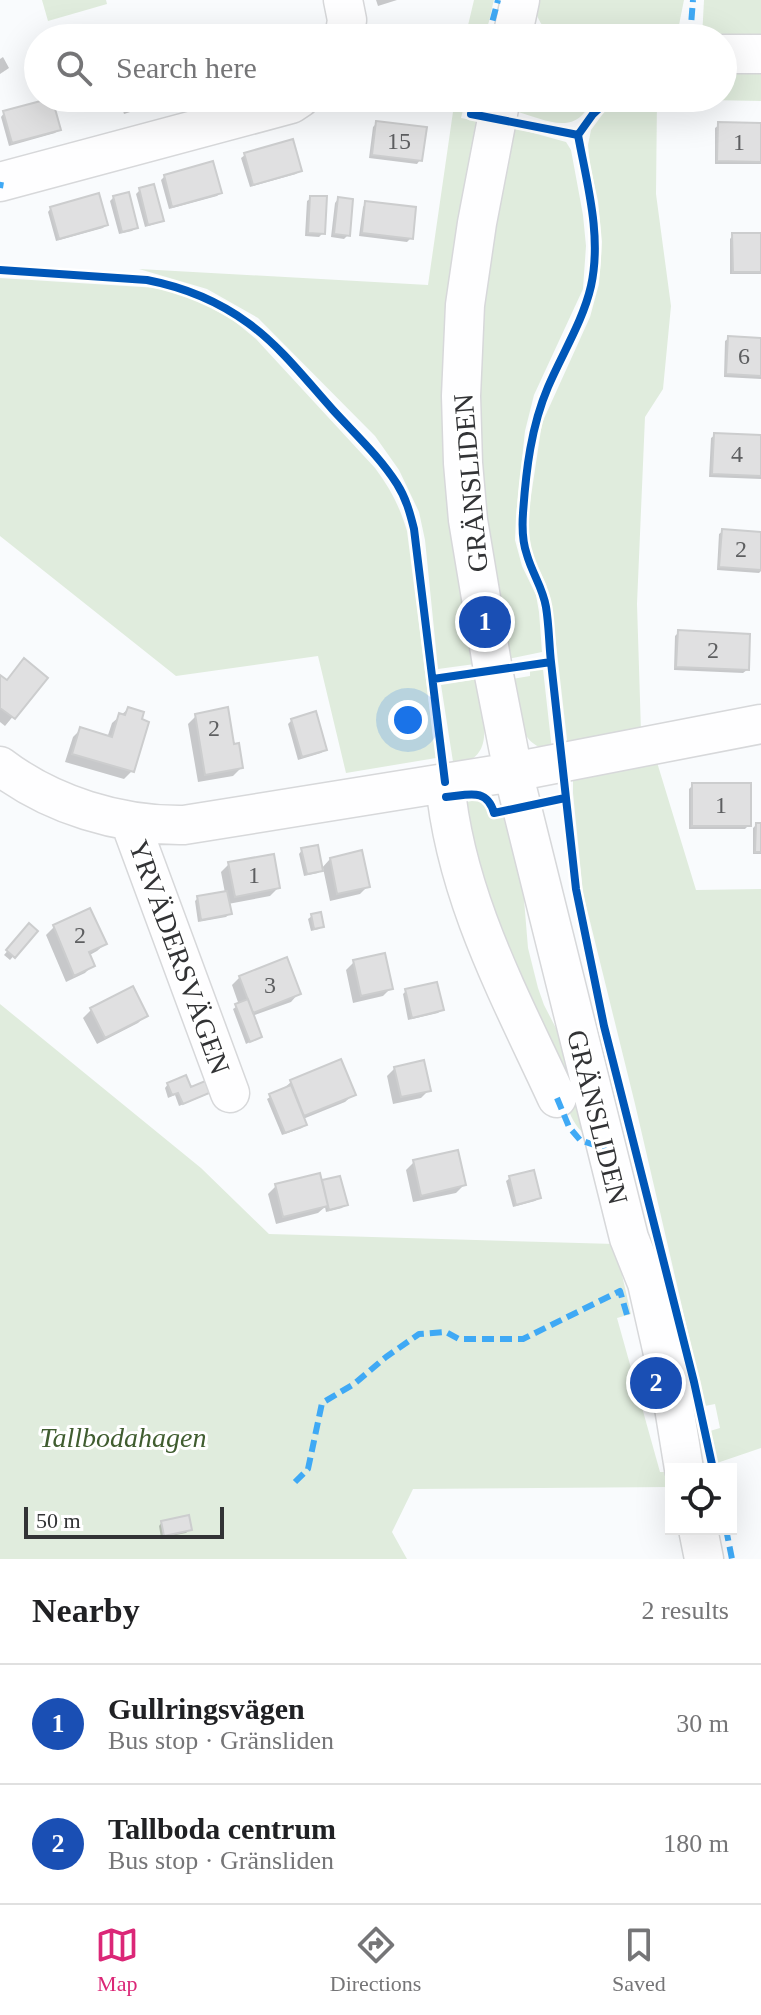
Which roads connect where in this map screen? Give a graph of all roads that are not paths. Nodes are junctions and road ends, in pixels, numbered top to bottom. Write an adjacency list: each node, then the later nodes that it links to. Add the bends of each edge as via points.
1 (343, 0): 3 (street)
2 (520, 0): 4 (street)
3 (346, 24)
4 (515, 24)
5 (737, 54): 6 (street)
6 (761, 54)
7 (261, 112): 9 (street)
8 (498, 112): 12 (street, GRÄNSLIDEN, via 465,305 461,396 468,520)
9 (0, 182)
10 (761, 724): 12 (street)
11 (0, 766): 14 (street, via 46,795)
12 (513, 772): 13 (street); 17 (street, GRÄNSLIDEN, via 629,1238 647,1283)
13 (445, 782): 14 (street, via 184,825); 16 (street, GRÄNSLIDEN, via 460,868 483,937)
14 (130, 822): 15 (street, YRVÄDERSVÄGEN)
15 (230, 1093)
16 (557, 1098)
17 (683, 1462)
18 (699, 1535): 19 (street)
19 (704, 1559)

